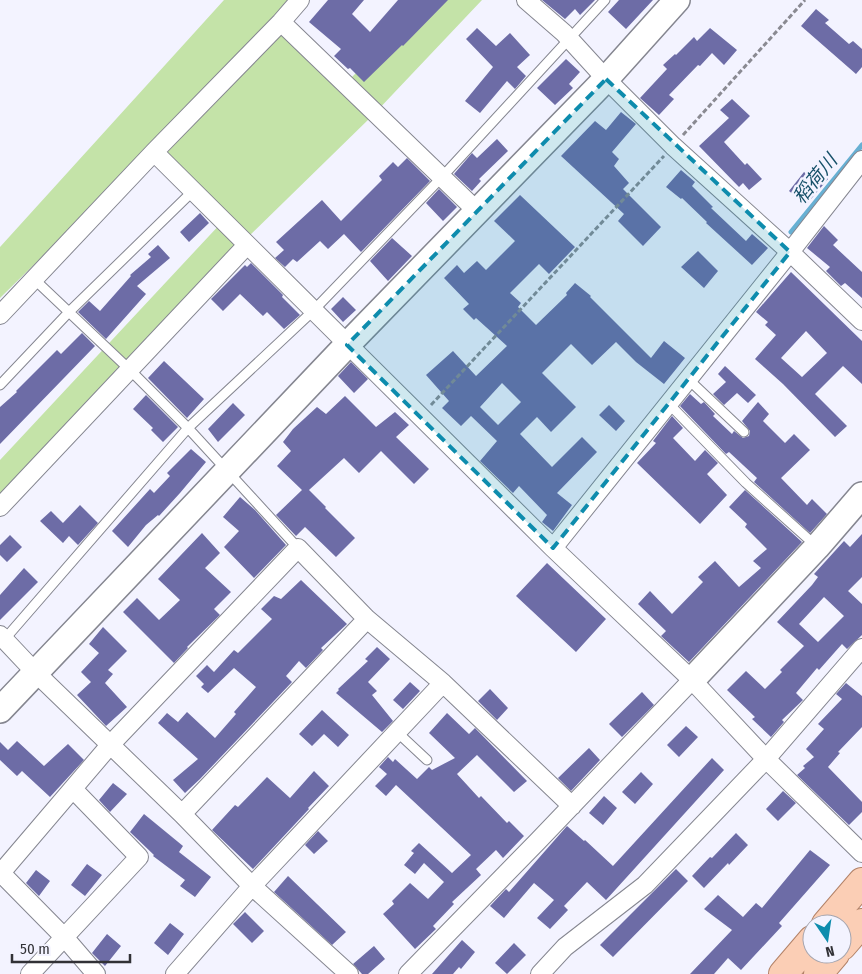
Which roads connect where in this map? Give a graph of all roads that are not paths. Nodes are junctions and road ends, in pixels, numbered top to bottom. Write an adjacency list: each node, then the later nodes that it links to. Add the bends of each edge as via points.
1 (300, 0): 5 (street)
2 (526, 0): 6 (street)
3 (605, 0): 6 (lane)
4 (678, 0): 7 (street)
5 (281, 22): 8 (street); 10 (street)
6 (569, 39): 7 (street); 10 (lane)
7 (606, 79): 12 (street); 14 (street, via 673,146)
8 (154, 152): 11 (street); 15 (street)
9 (862, 160): 14 (street)
10 (442, 177): 12 (street); 16 (lane)
11 (193, 191): 13 (street); 17 (lane)
12 (478, 212): 20 (street)
13 (247, 245): 16 (street); 21 (street)
14 (790, 252): 19 (street); 22 (street)
15 (34, 279): 17 (lane); 18 (street)
16 (313, 311): 20 (street); 25 (lane)
17 (69, 312): 21 (lane); 23 (lane)
18 (0, 315)
19 (862, 321)
20 (347, 345): 27 (street); 32 (street)
21 (129, 369): 25 (lane); 29 (street)
22 (688, 379): 24 (street); 26 (lane)
23 (0, 385)
24 (669, 404): 30 (lane, via 746,483); 32 (street)
25 (188, 428): 27 (lane); 34 (lane)
26 (744, 432)
27 (227, 471): 31 (lane); 36 (street)
28 (862, 495): 30 (street)
29 (0, 507)
30 (817, 547): 37 (street)
31 (298, 548): 33 (street); 41 (street)
32 (553, 548): 37 (street)
33 (367, 619): 38 (street); 46 (street)
34 (1, 639): 36 (street)
35 (862, 648): 42 (street)
36 (35, 672): 39 (street); 41 (street)
37 (692, 680): 42 (street); 45 (street)
38 (443, 683): 40 (street); 45 (street)
39 (0, 710)
40 (397, 732): 43 (lane); 50 (street)
41 (110, 745): 44 (street); 46 (street)
42 (766, 759): 47 (street); 62 (street, via 645,885 565,948)
43 (427, 760)
44 (72, 789): 48 (street); 54 (street, via 140,857)
45 (572, 806): 61 (street)
46 (182, 814): 50 (street)
47 (862, 854)
48 (0, 873): 54 (street)
49 (862, 882): 51 (main road)
50 (252, 886): 59 (street); 60 (street)
51 (835, 914)
52 (862, 923): 53 (main road)
53 (852, 934)
54 (65, 938): 57 (street); 58 (street)
55 (802, 952): 63 (main road)
56 (826, 964): 64 (main road)
57 (30, 974)
58 (96, 974)
59 (174, 974)
60 (348, 974)
61 (408, 974)
62 (540, 974)
63 (783, 974)
64 (818, 974)

